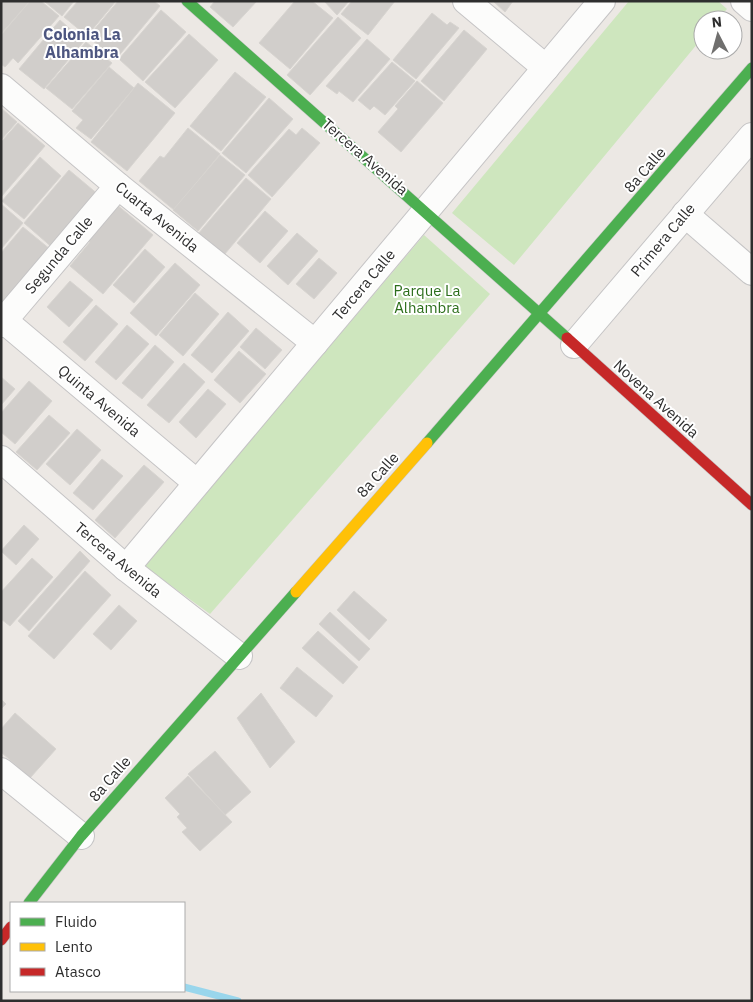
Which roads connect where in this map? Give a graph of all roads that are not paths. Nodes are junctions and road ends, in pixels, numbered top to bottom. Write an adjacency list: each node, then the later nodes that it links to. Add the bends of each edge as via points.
1 (187, 1): 11 (street, Tercera Avenida)
2 (466, 1): 6 (street)
3 (602, 1): 6 (street, Tercera Calle)
4 (744, 1): 5 (street)
5 (752, 8)
6 (546, 68): 11 (street, Tercera Calle)
7 (752, 68): 14 (street, 8a Calle)
8 (1, 87): 10 (street, Cuarta Avenida)
9 (752, 136): 12 (street, Primera Calle)
10 (118, 186): 15 (street, Segunda Calle); 16 (street, Cuarta Avenida)
11 (426, 211): 14 (street, Tercera Avenida); 16 (street, Tercera Calle)
12 (685, 214): 13 (street); 17 (street, Primera Calle)
13 (752, 272)
14 (540, 315): 17 (street, Novena Avenida); 22 (street, 8a Calle)
15 (2, 321): 19 (street, Quinta Avenida)
16 (315, 343): 19 (street, Tercera Calle)
17 (574, 345): 20 (street, Novena Avenida)
18 (1, 459): 21 (street, Tercera Avenida)
19 (197, 483): 21 (street, Tercera Calle)
20 (752, 505)
21 (126, 568): 22 (street, Tercera Avenida)
22 (239, 656): 24 (street, 8a Calle)
23 (1, 771): 24 (street)
24 (80, 836): 25 (street, 8a Calle)
25 (30, 902)
26 (10, 928): 27 (street)
27 (1, 940)

